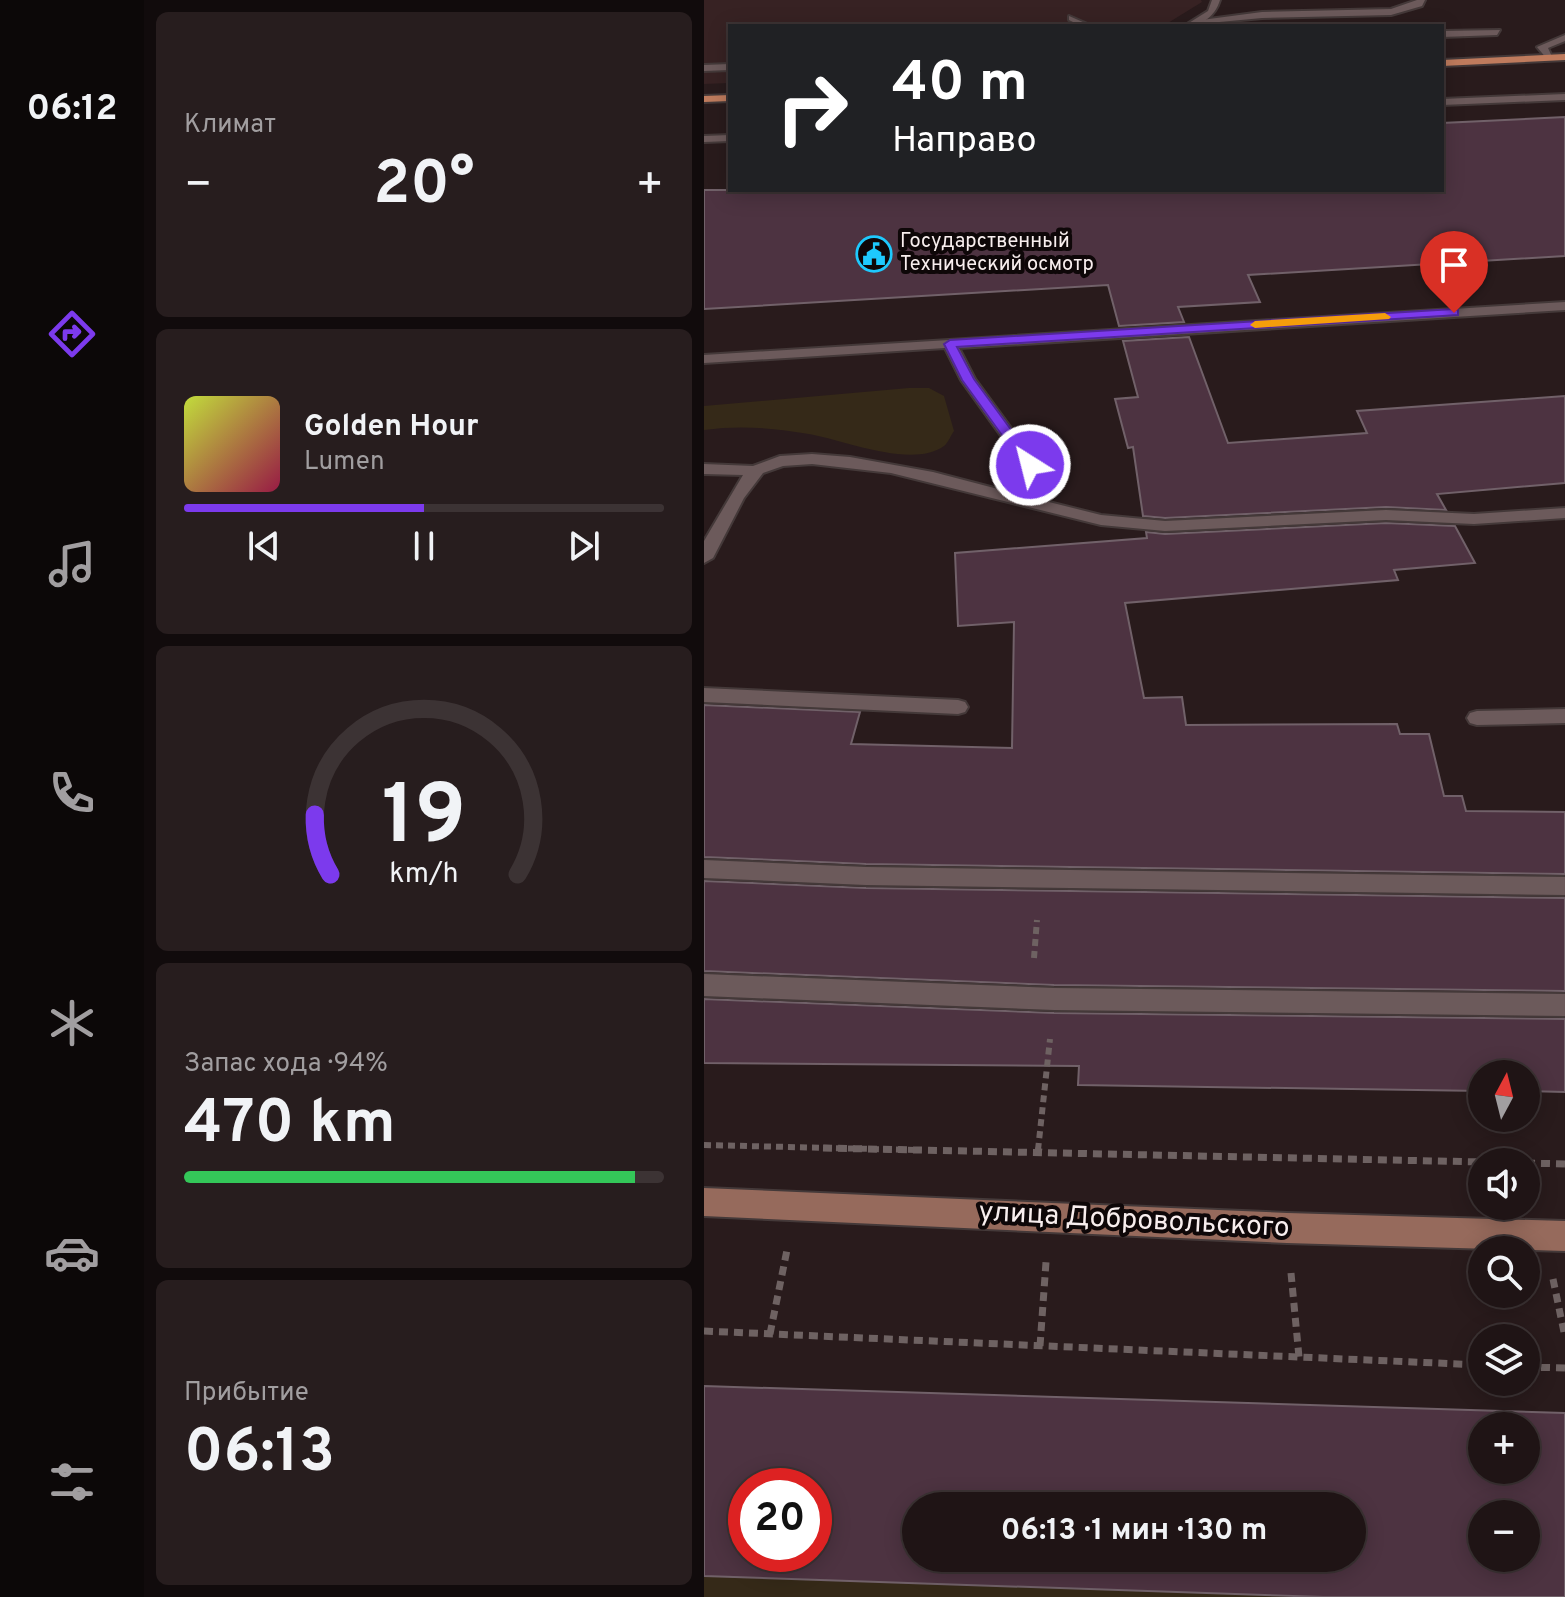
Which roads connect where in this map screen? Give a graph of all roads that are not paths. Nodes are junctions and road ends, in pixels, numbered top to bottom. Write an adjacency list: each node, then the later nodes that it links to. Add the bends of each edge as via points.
1 (1216, 0): 4 (street, via 1212,12)
2 (1421, 0): 4 (street, via 1391,12)
3 (1072, 18): 5 (street)
4 (1198, 21): 6 (street)
5 (1084, 24)
6 (1192, 24)
7 (1497, 32): 8 (street)
8 (1444, 34)
9 (1565, 38): 10 (street, via 1542,47)
10 (1550, 57): 11 (main road); 12 (main road)
11 (1565, 57)
12 (1444, 63)
13 (728, 67): 14 (street)
14 (704, 68)
15 (1444, 89): 18 (street)
16 (1565, 97): 18 (street)
17 (728, 98): 19 (main road)
18 (1548, 98): 20 (street)
19 (704, 99)
20 (1444, 101)
21 (728, 138): 22 (street)
22 (704, 139)
23 (1565, 306): 24 (street)
24 (950, 344): 25 (street); 28 (street, via 968,380 1030,465 1036,482)
25 (704, 359)
26 (704, 469): 27 (street)
27 (756, 471): 28 (street, via 803,459 875,464); 30 (street)
28 (1032, 503): 29 (street, via 1101,520 1165,526)
29 (1565, 513)
30 (704, 558)
31 (704, 695): 32 (street)
32 (958, 707)
33 (1565, 716): 34 (street)
34 (1477, 718)
35 (704, 869): 36 (street)
36 (1565, 886)
37 (704, 985): 38 (street, via 1042,999)
38 (1565, 1005)
39 (704, 1202): 40 (main road, улица Добровольского)
40 (1565, 1236)

